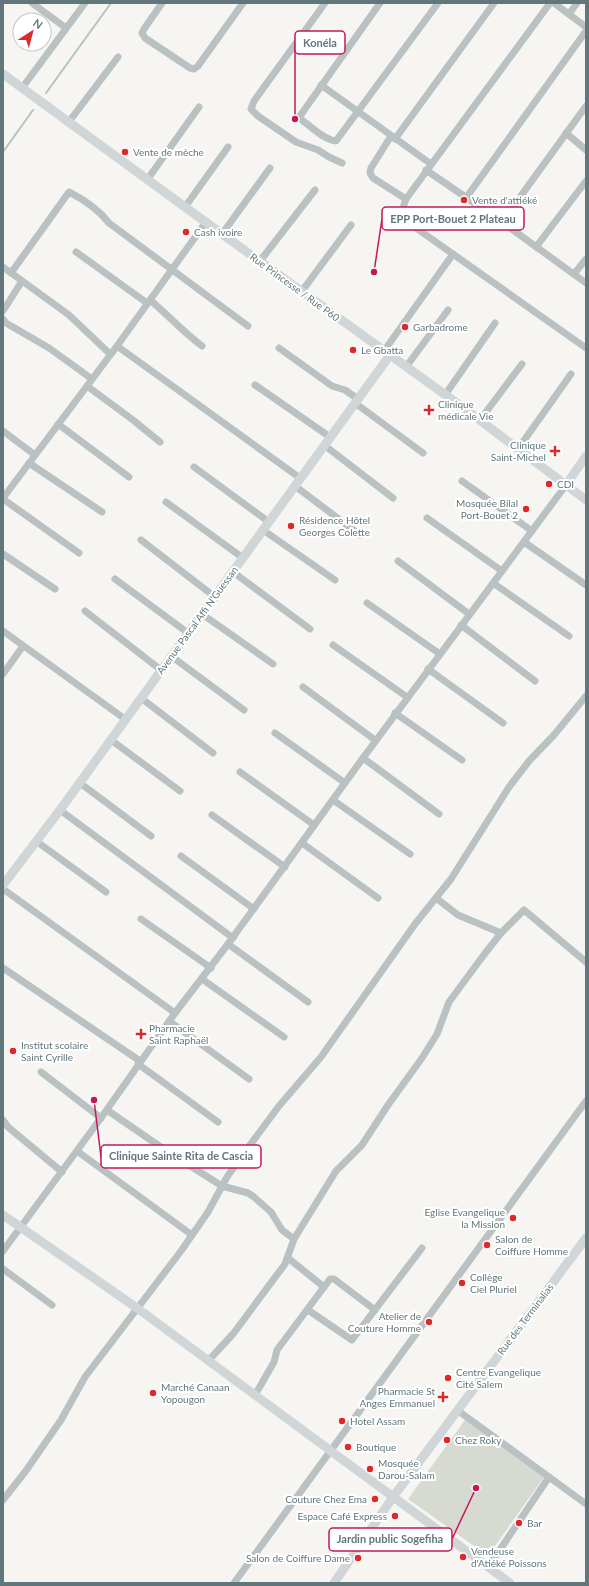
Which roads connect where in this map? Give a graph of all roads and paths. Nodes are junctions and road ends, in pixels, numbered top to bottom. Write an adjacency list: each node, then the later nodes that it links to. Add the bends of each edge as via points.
1 (85, 3): 13 (street)
2 (162, 3): 3 (street, via 142,33 145,38 194,69)
3 (244, 3)
4 (380, 3): 18 (street)
5 (438, 3): 22 (street)
6 (494, 3): 25 (street)
7 (550, 3): 29 (street)
8 (554, 3): 12 (street)
9 (577, 3): 12 (street)
10 (34, 4): 13 (street)
11 (323, 4): 28 (street, via 254,101 251,109 296,142)
12 (569, 14): 14 (street)
13 (66, 28): 19 (street)
14 (586, 28)
15 (586, 31): 34 (street)
16 (118, 57): 23 (street)
17 (3, 74): 19 (street, Rue Princesse / Rue P60)
18 (321, 85): 22 (street); 22 (street, via 300,118 327,138 336,141)
19 (22, 88): 23 (street, Rue Princesse / Rue P60)
20 (586, 106): 24 (street)
21 (199, 107): 31 (street)
22 (358, 112): 25 (street)
23 (68, 123): 31 (street, Rue Princesse / Rue P60)
24 (566, 133): 27 (street); 38 (street)
25 (393, 137): 29 (street); 35 (street, via 370,173 373,178)
26 (228, 147): 36 (street)
27 (586, 150)
28 (342, 163)
29 (429, 167): 34 (street); 35 (street)
30 (270, 168): 40 (street)
31 (147, 180): 36 (street, Rue Princesse / Rue P60)
32 (586, 181): 41 (street)
33 (315, 190): 45 (street)
34 (466, 198): 38 (street)
35 (406, 199): 43 (street, via 402,212 405,219)
36 (185, 207): 37 (street, Rue Princesse / Rue P60)
37 (206, 222): 40 (street, Rue Princesse / Rue P60); 47 (street)
38 (502, 222): 41 (street)
39 (351, 225): 52 (street)
40 (222, 234): 45 (street, Rue Princesse / Rue P60)
41 (536, 247): 49 (street)
42 (76, 252): 53 (street)
43 (453, 254): 62 (street); 63 (street)
44 (586, 259): 49 (street)
45 (260, 261): 52 (street, Rue Princesse / Rue P60)
46 (3, 267): 48 (street)
47 (172, 270): 48 (street, via 109,223 86,201 69,192); 53 (street); 58 (street)
48 (11, 273): 50 (street)
49 (574, 274): 51 (street)
50 (22, 281): 55 (street); 64 (street, via 69,315)
51 (586, 283)
52 (302, 291): 63 (street, Rue Princesse / Rue P60)
53 (149, 301): 59 (street); 60 (street)
54 (448, 310): 66 (street)
55 (3, 311)
56 (3, 319): 68 (street)
57 (495, 324): 71 (street)
58 (248, 326)
59 (117, 346): 64 (street); 86 (street)
60 (202, 346)
61 (279, 348): 72 (street, via 332,386 345,390)
62 (586, 348)
63 (387, 353): 66 (street, Rue Princesse / Rue P60); 72 (street, Avenue Pascal Affi N'Guessan)
64 (110, 354): 68 (street)
65 (522, 364): 73 (street)
66 (406, 367): 71 (street, Rue Princesse / Rue P60)
67 (570, 374): 79 (street)
68 (92, 379): 70 (street)
69 (255, 385): 76 (street)
70 (87, 386): 74 (street); 77 (street)
71 (445, 395): 73 (street, Rue Princesse / Rue P60)
72 (356, 401): 76 (street, Avenue Pascal Affi N'Guessan); 80 (street)
73 (480, 420): 79 (street, Rue Princesse / Rue P60)
74 (58, 424): 81 (street); 85 (street)
75 (3, 431): 81 (street)
76 (330, 437): 78 (street, Avenue Pascal Affi N'Guessan)
77 (160, 442)
78 (324, 446): 86 (street, Avenue Pascal Affi N'Guessan); 91 (street)
79 (518, 449): 88 (street, Rue Princesse / Rue P60)
80 (423, 453)
81 (35, 454): 83 (street)
82 (586, 456): 88 (street)
83 (29, 463): 90 (street); 94 (street)
84 (194, 467): 96 (street)
85 (129, 477)
86 (300, 478): 89 (street, Avenue Pascal Affi N'Guessan)
87 (462, 481): 98 (street)
88 (566, 485): 92 (street, Rue Princesse / Rue P60); 98 (street)
89 (295, 486): 96 (street, Avenue Pascal Affi N'Guessan); 99 (street)
90 (4, 495): 102 (street)
91 (393, 498)
92 (586, 500)
93 (166, 502): 104 (street)
94 (102, 512)
95 (427, 518): 106 (street)
96 (269, 522): 97 (street, Avenue Pascal Affi N'Guessan)
97 (263, 530): 104 (street, Avenue Pascal Affi N'Guessan); 109 (street)
98 (532, 531): 101 (street)
99 (360, 535)
100 (141, 540): 113 (street)
101 (524, 542): 106 (street); 111 (street)
102 (79, 553)
103 (3, 554): 112 (street)
104 (243, 558): 107 (street, Avenue Pascal Affi N'Guessan)
105 (398, 561): 117 (street)
106 (502, 571): 110 (street)
107 (233, 572): 113 (street, Avenue Pascal Affi N'Guessan); 119 (street)
108 (116, 579): 121 (street)
109 (335, 580)
110 (493, 583): 117 (street); 122 (street)
111 (586, 585)
112 (56, 589)
113 (215, 597): 116 (street, Avenue Pascal Affi N'Guessan)
114 (367, 603): 125 (street)
115 (85, 611): 129 (street)
116 (202, 614): 121 (street, Avenue Pascal Affi N'Guessan); 127 (street)
117 (469, 614): 118 (street)
118 (461, 626): 125 (street); 131 (street)
119 (310, 629)
120 (3, 631): 124 (street)
121 (188, 633): 126 (street, Avenue Pascal Affi N'Guessan)
122 (569, 636)
123 (332, 645): 134 (street)
124 (23, 646): 130 (street); 138 (street)
125 (440, 654): 128 (street)
126 (171, 656): 129 (street, Avenue Pascal Affi N'Guessan); 136 (street)
127 (273, 664)
128 (428, 669): 134 (street); 139 (street)
129 (161, 670): 135 (street, Avenue Pascal Affi N'Guessan)
130 (3, 674)
131 (535, 681)
132 (303, 687): 142 (street)
133 (586, 696): 165 (street, via 554,735 528,761)
134 (407, 697): 137 (street)
135 (141, 698): 138 (street, Avenue Pascal Affi N'Guessan); 143 (street)
136 (244, 710)
137 (395, 713): 142 (street); 145 (street)
138 (125, 719): 141 (street, Avenue Pascal Affi N'Guessan)
139 (504, 723)
140 (275, 733): 148 (street)
141 (111, 740): 147 (street, Avenue Pascal Affi N'Guessan); 149 (street)
142 (375, 740): 144 (street)
143 (213, 753)
144 (363, 758): 148 (street); 152 (street)
145 (462, 760)
146 (240, 772): 154 (street)
147 (80, 783): 151 (street, Avenue Pascal Affi N'Guessan); 155 (street)
148 (345, 783): 150 (street)
149 (180, 791)
150 (333, 800): 154 (street); 158 (street)
151 (60, 810): 156 (street, Avenue Pascal Affi N'Guessan); 169 (street)
152 (440, 814)
153 (212, 815): 160 (street)
154 (314, 825): 157 (street)
155 (151, 836)
156 (36, 841): 161 (street, Avenue Pascal Affi N'Guessan); 163 (street)
157 (302, 842): 160 (street); 164 (street)
158 (410, 854)
159 (181, 856): 166 (street)
160 (285, 867): 166 (street)
161 (3, 885)
162 (3, 889): 175 (street)
163 (106, 892)
164 (378, 898)
165 (436, 898): 168 (street, via 458,915); 188 (street, via 322,1057 279,1106)
166 (254, 909): 169 (street)
167 (141, 919): 172 (street)
168 (501, 934): 170 (street, via 524,910); 193 (street, via 449,1002 437,1034 422,1058 362,1145 336,1171)
169 (230, 941): 172 (street); 174 (street)
170 (586, 962)
171 (3, 968): 178 (street)
172 (211, 968): 173 (street)
173 (202, 979): 175 (street); 177 (street)
174 (308, 1002)
175 (175, 1013): 176 (street)
176 (169, 1021): 178 (street); 180 (street)
177 (284, 1037)
178 (139, 1063): 182 (street); 185 (street)
179 (41, 1072): 183 (street)
180 (249, 1078)
181 (586, 1101): 206 (street)
182 (107, 1110): 183 (street); 188 (street)
183 (101, 1118): 186 (street)
184 (3, 1120): 187 (street)
185 (218, 1122)
186 (77, 1151): 187 (street); 191 (street)
187 (62, 1172): 190 (street)
188 (222, 1186): 191 (street); 193 (street, via 254,1197 271,1212 282,1230)
189 (3, 1215): 190 (street)
190 (20, 1228): 195 (street); 200 (street)
191 (192, 1235): 200 (street)
192 (586, 1238): 205 (street, Rue des Terminalias)
193 (294, 1239): 196 (street)
194 (422, 1248): 202 (street)
195 (3, 1251)
196 (288, 1258): 198 (street); 203 (street, via 242,1322)
197 (3, 1269): 199 (street)
198 (324, 1286): 201 (street); 202 (street, via 329,1280 334,1279)
199 (52, 1305)
200 (137, 1308): 203 (street); 209 (street, via 85,1377 61,1420)
201 (308, 1310): 202 (street, via 352,1340); 204 (street, via 277,1350 274,1362)
202 (375, 1310)
203 (208, 1361): 204 (street)
204 (255, 1395): 206 (street)
205 (457, 1410): 207 (street); 208 (street, Rue des Terminalias)
206 (330, 1451): 208 (street); 212 (street)
207 (549, 1477): 210 (street); 211 (street)
208 (393, 1497): 211 (street); 213 (street, Rue des Terminalias)
209 (3, 1500)
210 (586, 1504)
211 (489, 1566): 214 (street)
212 (234, 1583)
213 (334, 1583)
214 (510, 1583)

